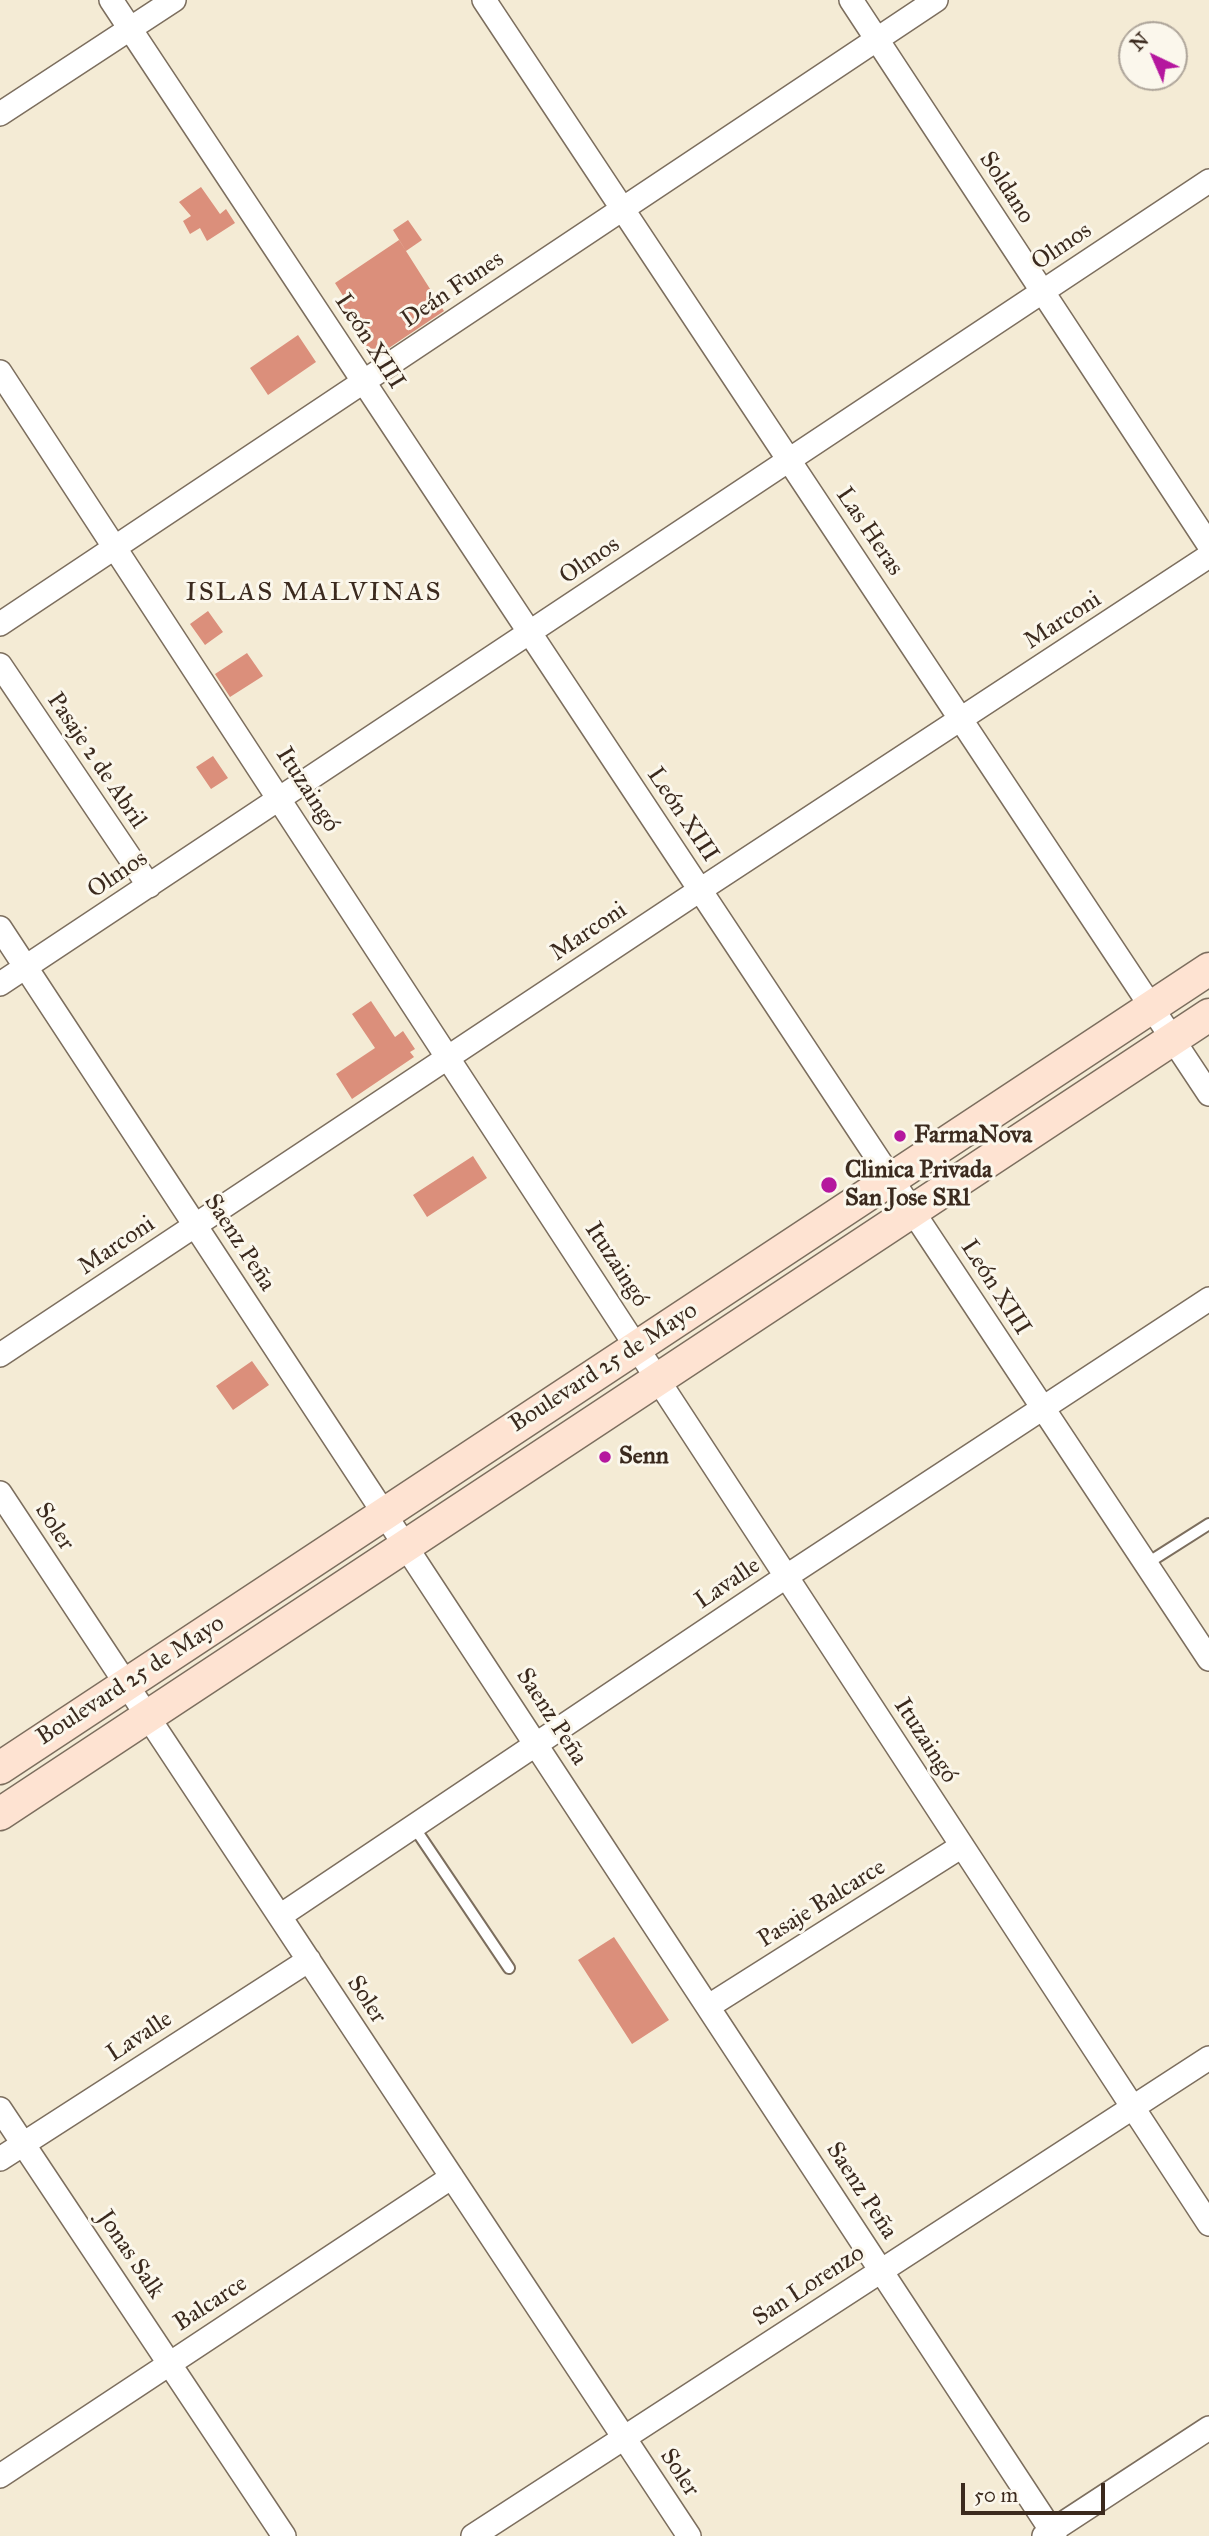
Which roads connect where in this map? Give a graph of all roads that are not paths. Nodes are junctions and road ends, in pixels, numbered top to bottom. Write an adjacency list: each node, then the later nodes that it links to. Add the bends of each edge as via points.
1 (111, 0): 6 (street, León XIII)
2 (174, 0): 6 (street)
3 (484, 0): 10 (street, Las Heras)
4 (851, 0): 7 (street, Soldano)
5 (936, 0): 7 (street, Deán Funes)
6 (130, 29): 8 (street); 13 (street, León XIII)
7 (877, 39): 10 (street, Deán Funes); 11 (street, Soldano)
8 (0, 114)
9 (1209, 181): 11 (street, Olmos)
10 (623, 209): 13 (street, Deán Funes); 14 (street, Las Heras)
11 (1043, 292): 14 (street, Olmos); 15 (street, Soldano)
12 (0, 372): 16 (street, Ituzaingó)
13 (364, 382): 16 (street, Deán Funes); 19 (street, León XIII)
14 (789, 460): 19 (street, Olmos); 21 (street, Las Heras)
15 (1209, 545)
16 (116, 547): 18 (street, Deán Funes); 22 (street, Ituzaingó)
17 (1209, 556): 21 (street, Marconi)
18 (0, 624)
19 (530, 633): 22 (street, Olmos); 24 (street, León XIII)
20 (0, 665): 23 (street, Pasaje 2 de Abril)
21 (961, 719): 24 (street, Marconi); 29 (street, Las Heras)
22 (281, 798): 23 (street, Olmos); 32 (street, Ituzaingó)
23 (149, 886): 26 (street, Olmos)
24 (700, 890): 32 (street, Marconi); 34 (street, León XIII)
25 (0, 928): 26 (street, Saenz Peña)
26 (26, 967): 28 (street, Olmos); 36 (street, Saenz Peña)
27 (1209, 969): 29 (street, Boulevard 25 de Mayo)
28 (0, 984)
29 (1151, 1007): 31 (street, Las Heras); 34 (street, Boulevard 25 de Mayo)
30 (1209, 1015): 31 (street, Boulevard 25 de Mayo)
31 (1173, 1040): 33 (street, Las Heras); 35 (street, Boulevard 25 de Mayo)
32 (449, 1056): 36 (street, Marconi); 38 (street, Ituzaingó)
33 (1209, 1094)
34 (891, 1179): 35 (street, León XIII); 38 (street, Boulevard 25 de Mayo)
35 (913, 1211): 40 (street, Boulevard 25 de Mayo); 41 (street, León XIII)
36 (196, 1225): 39 (street, Marconi); 43 (street, Saenz Peña)
37 (1209, 1299): 41 (street, Lavalle)
38 (637, 1346): 40 (street, Ituzaingó); 43 (street, Boulevard 25 de Mayo)
39 (0, 1355)
40 (659, 1379): 45 (street, Boulevard 25 de Mayo); 47 (street, Ituzaingó)
41 (1043, 1408): 46 (street, León XIII); 47 (street, Lavalle)
42 (0, 1493): 49 (street, Soler)
43 (386, 1513): 45 (street, Saenz Peña); 49 (street, Boulevard 25 de Mayo)
44 (1209, 1524): 46 (lane)
45 (407, 1546): 50 (street, Boulevard 25 de Mayo); 51 (street, Saenz Peña)
46 (1146, 1564): 48 (street, León XIII)
47 (787, 1576): 51 (street, Lavalle); 55 (street, Ituzaingó)
48 (1209, 1659)
49 (126, 1684): 50 (street, Soler); 52 (street, Boulevard 25 de Mayo)
50 (148, 1717): 53 (street, Boulevard 25 de Mayo); 56 (street, Soler)
51 (538, 1744): 54 (street, Lavalle); 59 (street, Saenz Peña)
52 (0, 1768)
53 (0, 1814)
54 (414, 1827): 56 (street, Lavalle); 58 (lane)
55 (962, 1846): 59 (street, Pasaje Balcarce); 61 (street, Ituzaingó)
56 (279, 1916): 57 (street, Soler)
57 (309, 1960): 63 (street, Lavalle); 65 (street, Soler)
58 (509, 1968)
59 (709, 2007): 67 (street, Saenz Peña)
60 (1209, 2058): 61 (street, San Lorenzo)
61 (1132, 2108): 66 (street, Ituzaingó); 67 (street, San Lorenzo)
62 (0, 2109): 63 (street, Jonas Salk)
63 (23, 2143): 64 (street, Lavalle); 68 (street, Jonas Salk)
64 (0, 2159)
65 (452, 2177): 68 (street, Balcarce); 70 (street, Soler)
66 (1209, 2224)
67 (882, 2270): 70 (street, San Lorenzo); 72 (street, Saenz Peña)
68 (170, 2362): 71 (street, Balcarce); 73 (street, Jonas Salk)
69 (1209, 2428): 72 (street)
70 (624, 2438): 74 (street, San Lorenzo); 75 (street, Soler)
71 (0, 2476)
72 (1050, 2534)
73 (284, 2536)
74 (473, 2536)
75 (689, 2536)

